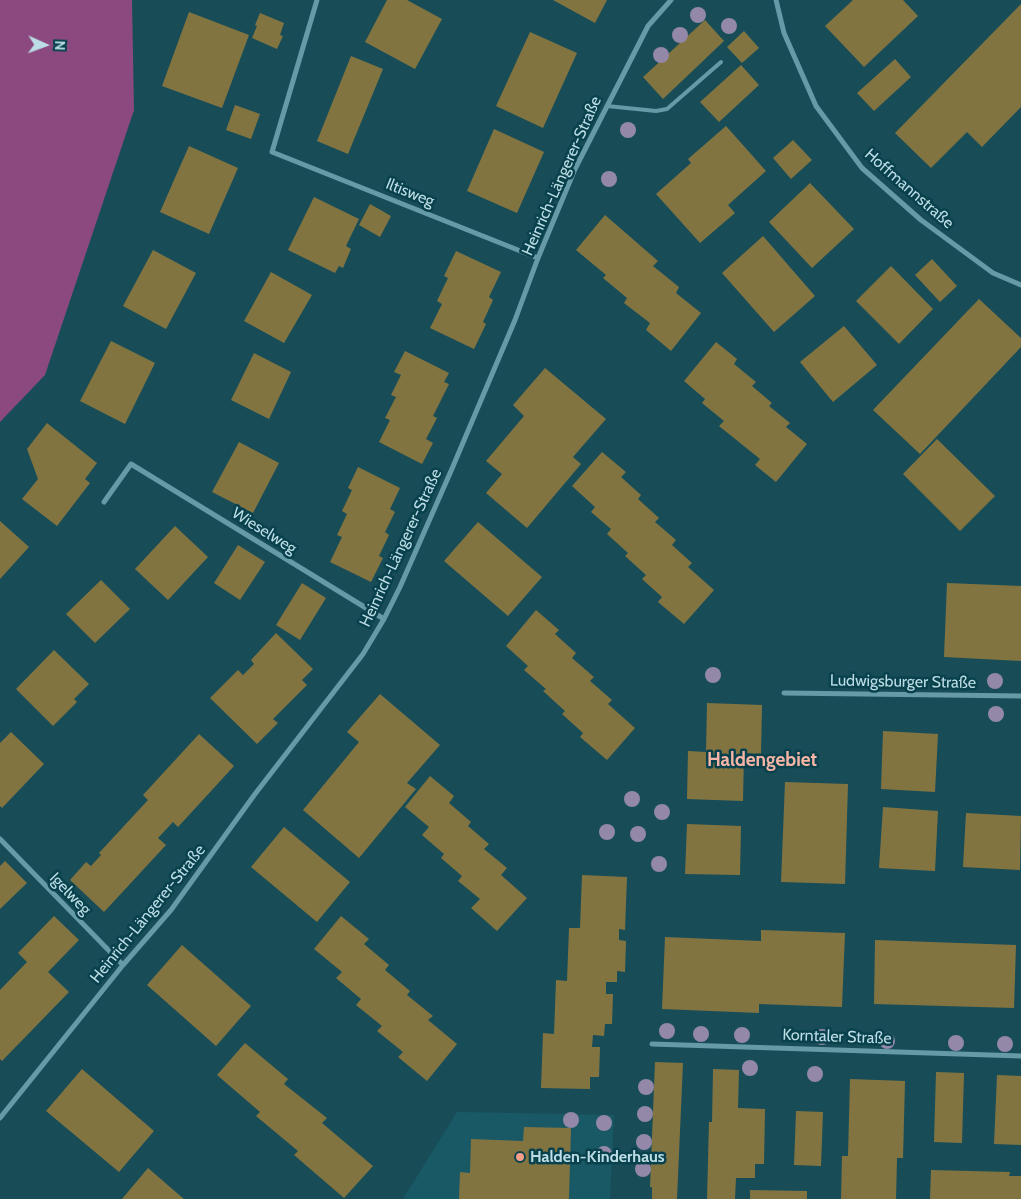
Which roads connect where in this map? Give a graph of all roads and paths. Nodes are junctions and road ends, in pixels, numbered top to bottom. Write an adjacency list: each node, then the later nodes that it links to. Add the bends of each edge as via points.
1 (317, 0): 6 (street, Iltisweg, via 272,152)
2 (671, 0): 5 (street, Heinrich-Längerer-Straße, via 648,26)
3 (776, 0): 7 (street, Hoffmannstraße, via 784,32 816,106 862,168 921,220 993,273)
4 (720, 62): 5 (lane, via 667,109 656,111)
5 (607, 106): 6 (street, Heinrich-Längerer-Straße, via 575,169)
6 (538, 258): 9 (street, Heinrich-Längerer-Straße, via 515,320)
7 (1021, 285)
8 (104, 502): 9 (street, Wieselweg, via 131,464)
9 (384, 620): 13 (street, Heinrich-Längerer-Straße, via 363,654 171,910)
10 (784, 692): 11 (street, Ludwigsburger Straße)
11 (1021, 696)
12 (0, 839): 13 (street, Igelweg)
13 (123, 965): 16 (street, Heinrich-Längerer-Straße)
14 (652, 1044): 15 (street, Korntaler Straße)
15 (1021, 1056)
16 (0, 1118)

